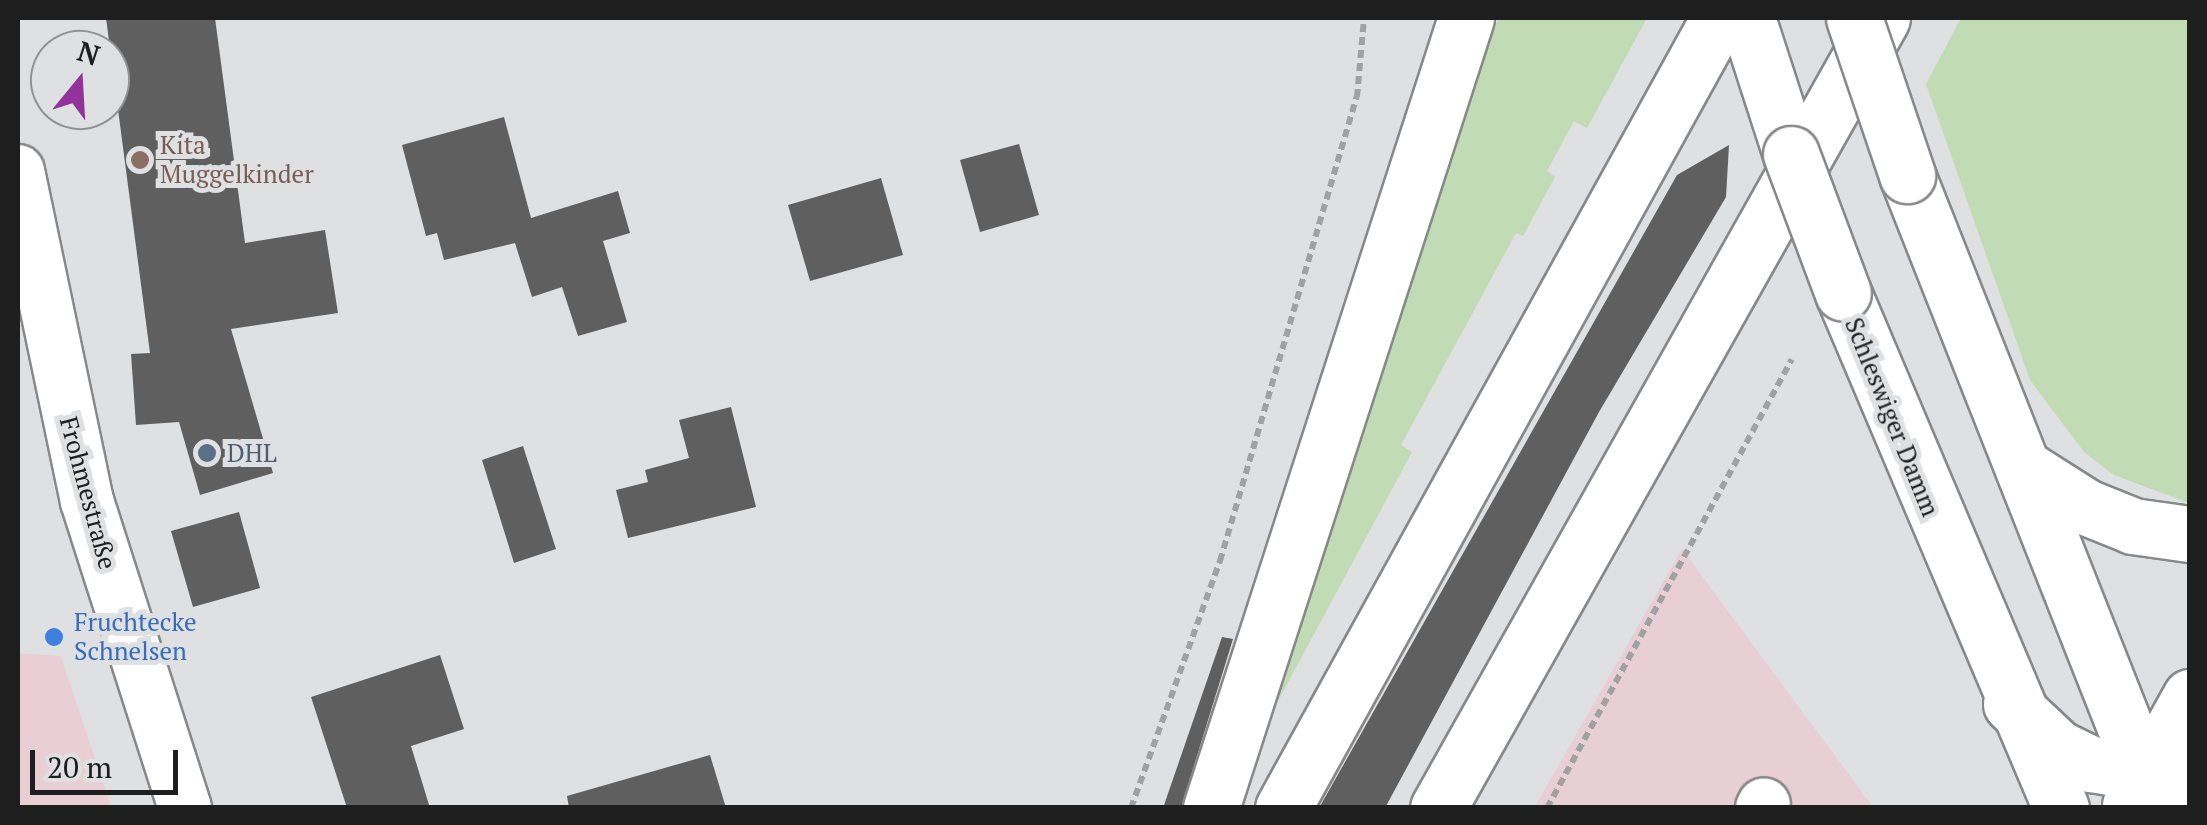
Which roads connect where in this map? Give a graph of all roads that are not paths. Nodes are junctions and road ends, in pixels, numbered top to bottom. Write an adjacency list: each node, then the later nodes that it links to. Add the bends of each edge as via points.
1 (1466, 18): 13 (main road)
2 (1719, 18): 14 (main road)
3 (1746, 18): 10 (main road, Schleswiger Damm, bridge, via 1843,293)
4 (1854, 18): 7 (main road, bridge, via 1907,175)
5 (1882, 18): 15 (main road)
6 (18, 171): 12 (street, Frohmestraße, via 87,501)
7 (2023, 467): 8 (main road, via 2086,508 2133,526); 11 (main road)
8 (2190, 534)
9 (2190, 697): 11 (main road)
10 (2011, 704): 11 (main road, via 2058,748); 16 (main road, Schleswiger Damm)
11 (2155, 793)
12 (186, 808)
13 (1211, 808)
14 (1283, 808)
15 (1438, 808)
16 (2061, 808)

